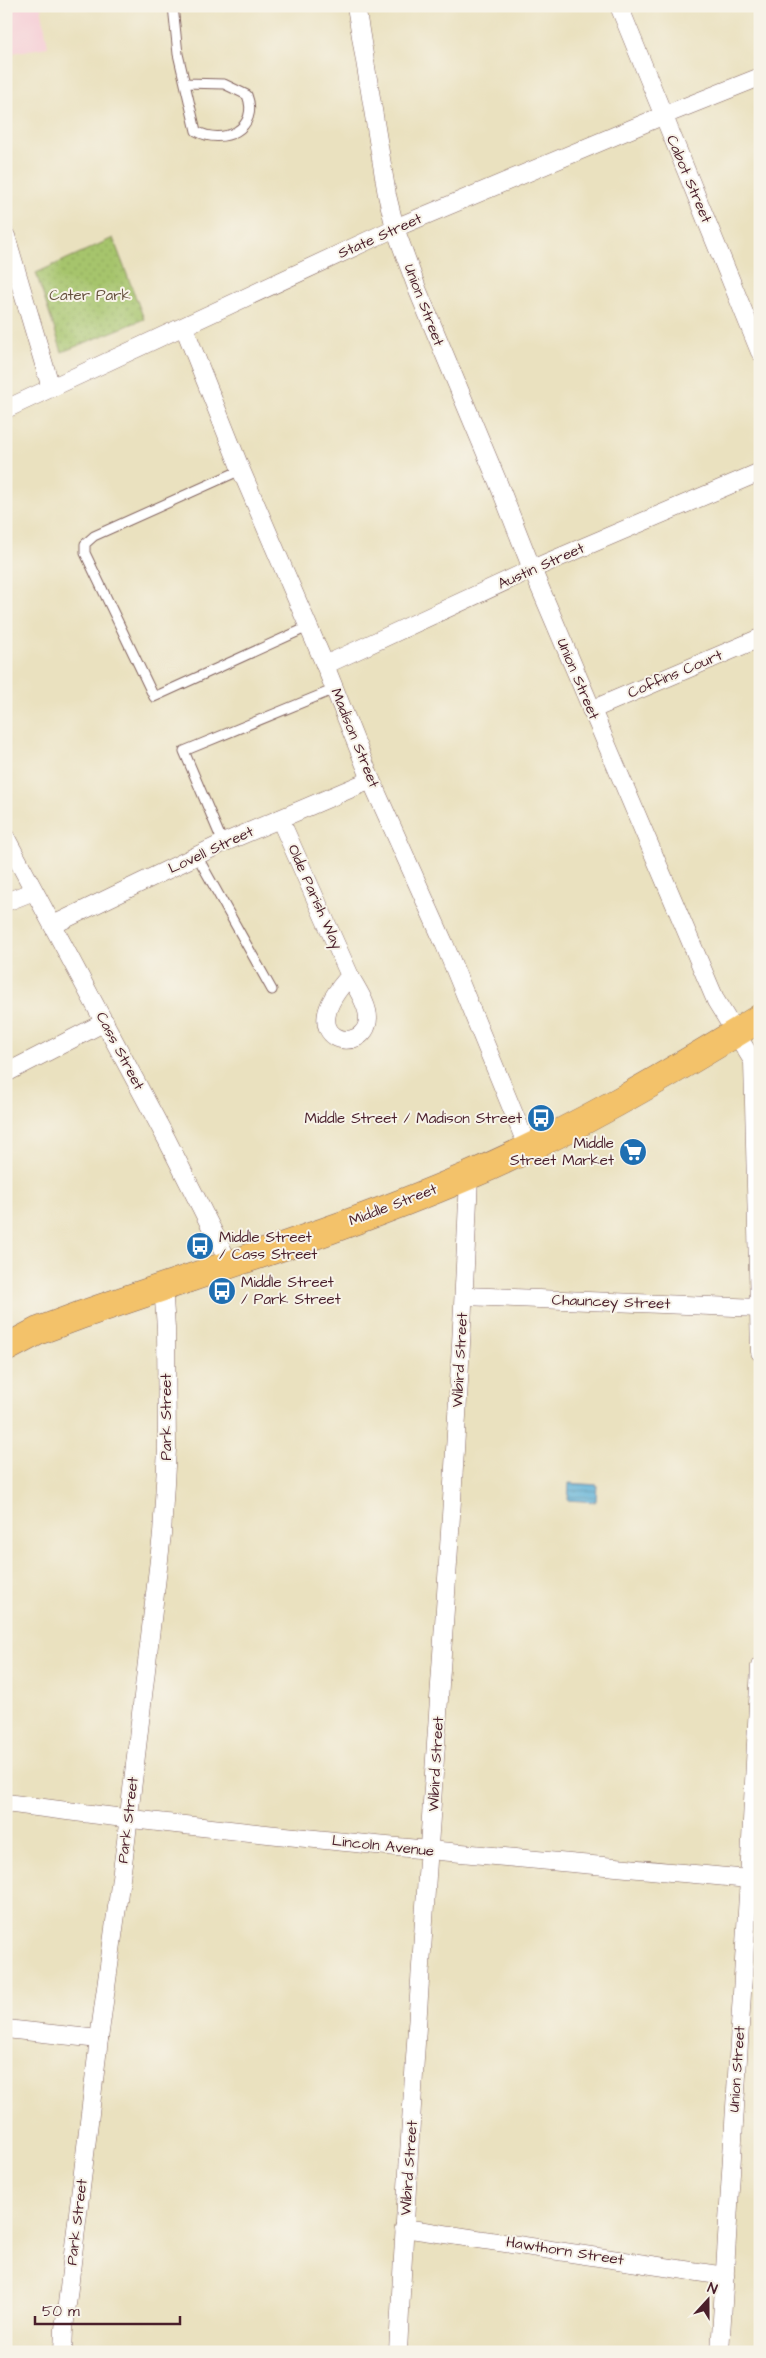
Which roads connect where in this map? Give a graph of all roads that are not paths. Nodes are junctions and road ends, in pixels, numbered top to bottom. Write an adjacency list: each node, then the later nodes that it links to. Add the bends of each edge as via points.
1 (173, 6): 5 (lane)
2 (356, 6): 7 (street, Union Street)
3 (619, 6): 6 (street, Cabot Street)
4 (760, 78): 6 (street, State Street)
5 (185, 83): 5 (lane, via 196,131 206,137 219,137 232,134 244,125 250,114 247,95 224,84)
6 (662, 116): 7 (street, State Street); 10 (street, Cabot Street)
7 (395, 228): 9 (street, State Street); 15 (street, Union Street, via 421,300)
8 (6, 236): 11 (street)
9 (184, 327): 11 (street, State Street); 13 (street, Madison Street)
10 (760, 352)
11 (51, 388): 12 (street, State Street)
12 (6, 409)
13 (241, 470): 16 (street, Madison Street); 16 (lane, via 94,536 85,544 85,553 154,697)
14 (760, 472): 15 (street, Austin Street)
15 (532, 569): 18 (street, Austin Street); 20 (street, Union Street)
16 (308, 627): 18 (street, Madison Street)
17 (760, 638): 20 (street, Coffins Court)
18 (325, 665): 19 (street, Madison Street)
19 (335, 689): 21 (street, Madison Street); 24 (lane, via 184,751)
20 (591, 710): 33 (street, Union Street, via 716,1001)
21 (372, 780): 22 (street, Lovell Street); 35 (street, Madison Street, via 444,943)
22 (280, 819): 24 (street, Lovell Street); 29 (street, Olde Parish Way)
23 (6, 838): 26 (street, Cass Street)
24 (223, 843): 25 (street, Lovell Street)
25 (197, 856): 28 (street, Lovell Street); 30 (lane)
26 (34, 891): 27 (street); 28 (street, Cass Street)
27 (6, 902)
28 (53, 925): 32 (street, Cass Street)
29 (350, 976)
30 (272, 990)
31 (760, 1018): 33 (main road, Middle Street)
32 (105, 1022): 34 (street); 37 (street, Cass Street)
33 (735, 1033): 35 (main road, Middle Street, via 638,1090); 40 (street, Union Street, via 753,1060)
34 (6, 1073)
35 (528, 1148): 36 (main road, Middle Street)
36 (469, 1176): 37 (main road, Middle Street); 39 (street, Wibird Street)
37 (230, 1265): 38 (main road, Middle Street)
38 (163, 1286): 41 (main road, Middle Street, via 38,1331); 45 (street, Park Street, via 167,1449 162,1525)
39 (464, 1296): 40 (street, Chauncey Street); 46 (street, Wibird Street)
40 (759, 1308): 42 (street, Union Street)
41 (6, 1348)
42 (760, 1352)
43 (760, 1666): 47 (street, Union Street)
44 (6, 1803): 45 (street, Lincoln Avenue)
45 (129, 1819): 46 (street, Lincoln Avenue); 49 (street, Park Street)
46 (430, 1851): 47 (street, Lincoln Avenue); 50 (street, Wibird Street)
47 (754, 1880): 51 (street, Union Street)
48 (6, 2028): 49 (street)
49 (99, 2039): 52 (street, Park Street)
50 (404, 2228): 51 (street, Hawthorn Street); 53 (street, Wibird Street)
51 (725, 2276): 54 (street, Union Street)
52 (63, 2352)
53 (398, 2352)
54 (720, 2352)

